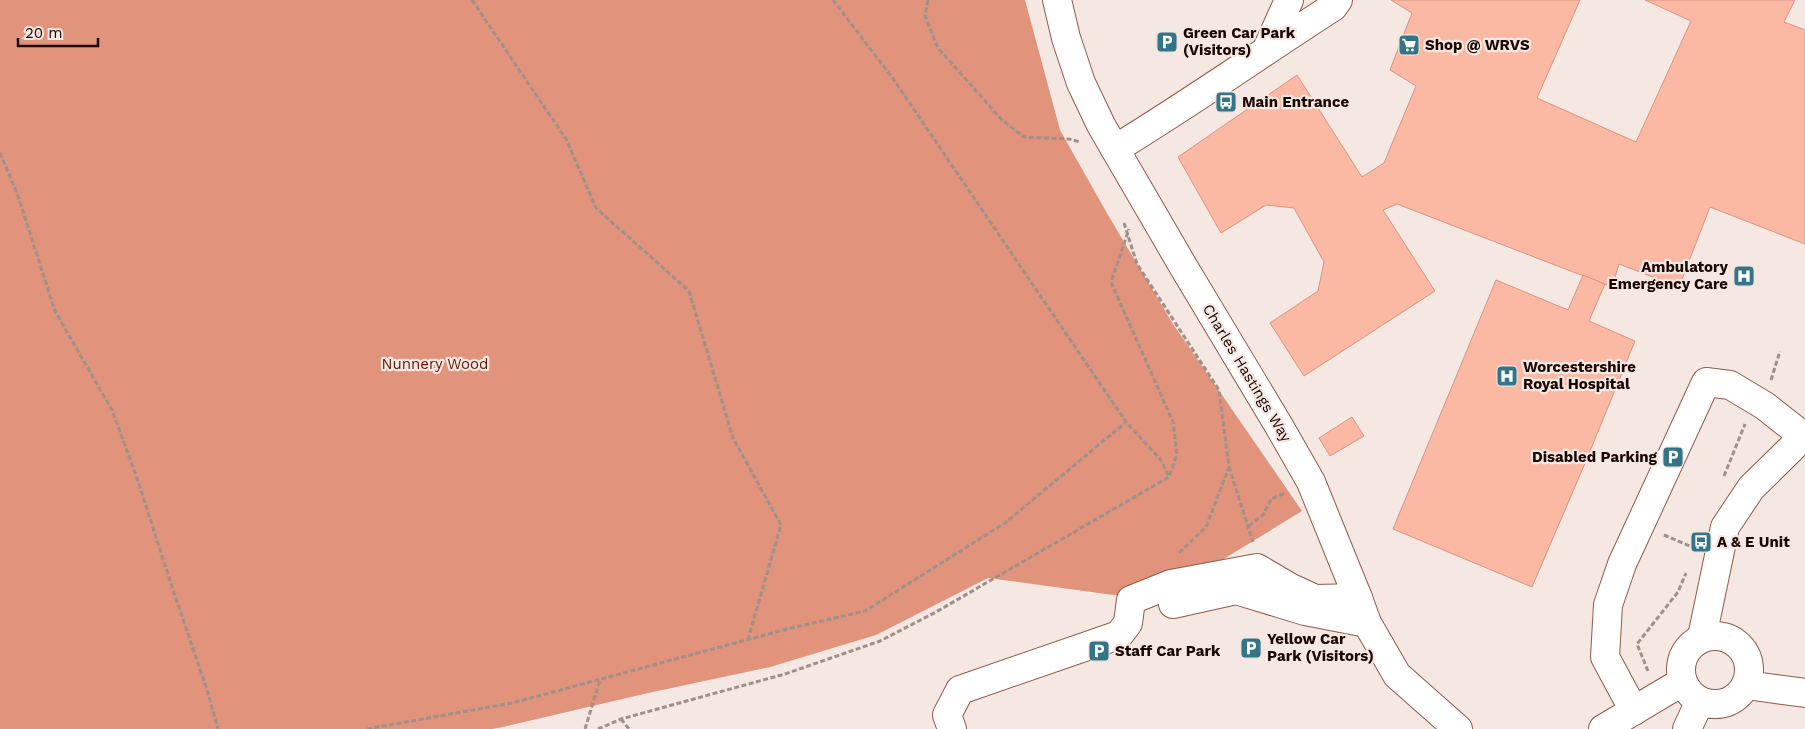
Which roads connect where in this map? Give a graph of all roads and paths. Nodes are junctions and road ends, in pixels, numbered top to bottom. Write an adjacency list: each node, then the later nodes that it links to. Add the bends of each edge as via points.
1 (472, 0): 26 (path, via 566,139 596,208 689,291 733,438 781,525)
2 (832, 0): 13 (path, via 894,80)
3 (928, 0): 8 (path, via 925,16 938,48 1002,120 1024,137 1069,139)
4 (1057, 0): 9 (street, Charles Hastings Way, via 1081,83)
5 (1289, 0): 7 (street)
6 (1338, 0): 7 (street, via 1334,7)
7 (1267, 49): 9 (street)
8 (1086, 144)
9 (1115, 149): 17 (street, Charles Hastings Way)
10 (0, 153): 34 (path, via 17,193 55,310 112,410)
11 (1123, 219): 12 (path)
12 (1127, 234): 15 (path, via 1137,264 1219,390); 16 (path, via 1111,282 1173,422 1177,454)
13 (1126, 422): 16 (path, via 1161,460); 26 (path, via 1005,523 865,610)
14 (1804, 436): 18 (street, via 1766,406 1730,385 1706,382); 25 (street, via 1751,488 1725,526)
15 (1229, 467): 19 (path); 22 (path, via 1206,527 1170,562)
16 (1169, 477): 33 (path, via 880,641 785,674)
17 (1310, 482): 19 (path, via 1271,498 1263,515); 23 (street, Charles Hastings Way)
18 (1640, 525): 20 (path); 32 (street, via 1608,605 1605,657)
19 (1249, 526): 21 (path)
20 (1695, 549)
21 (1257, 568): 22 (street); 23 (street, via 1315,598)
22 (1174, 594): 24 (street, via 1236,590 1305,611); 39 (street, via 1131,600 1128,623 1119,635 960,690 947,715)
23 (1358, 598): 24 (street, Charles Hastings Way)
24 (1367, 623): 40 (street, Charles Hastings Way, via 1397,675)
25 (1702, 637): 28 (street, via 1683,655 1680,668); 29 (street, via 1716,635 1729,638 1740,646 1747,658)
26 (748, 640): 27 (path)
27 (600, 680): 35 (path, via 512,703); 36 (path)
28 (1682, 682): 31 (street); 32 (street)
29 (1746, 685): 30 (street); 31 (street, via 1727,702 1713,704)
30 (1805, 693)
31 (1700, 701): 42 (street)
32 (1634, 711): 41 (street)
33 (621, 719): 37 (path); 38 (path)
34 (218, 729)
35 (367, 729)
36 (584, 729)
37 (598, 729)
38 (629, 729)
39 (952, 729)
40 (1458, 729)
41 (1603, 729)
42 (1688, 729)

